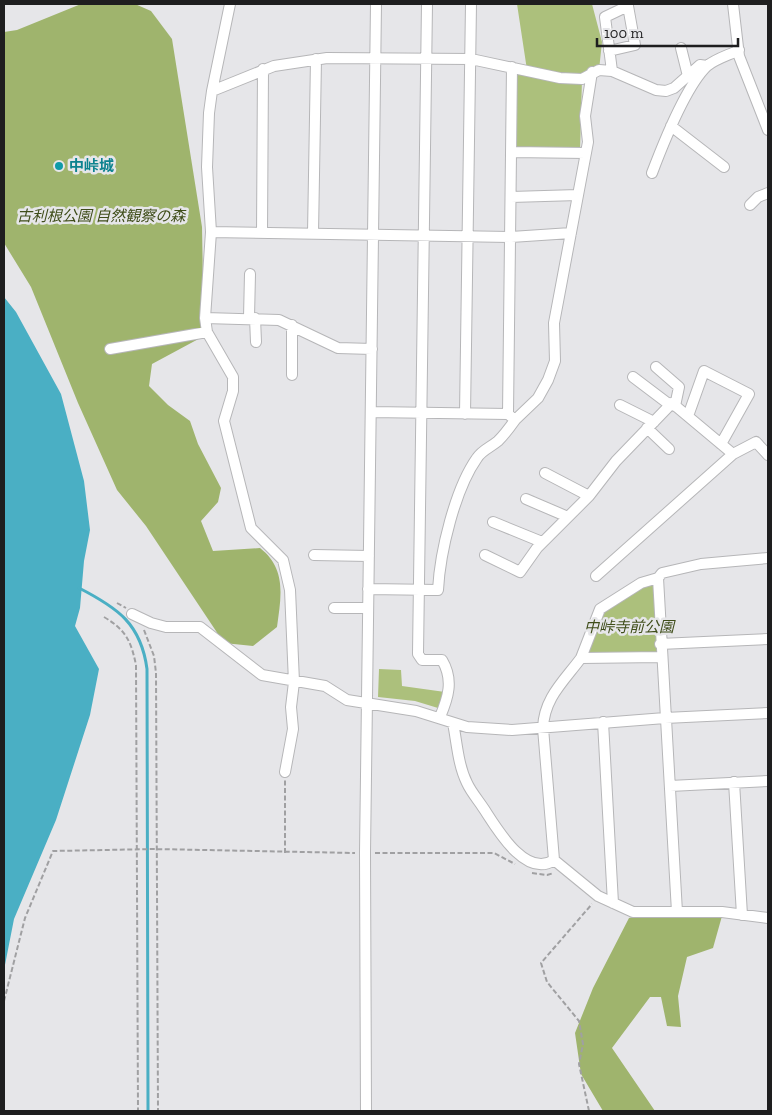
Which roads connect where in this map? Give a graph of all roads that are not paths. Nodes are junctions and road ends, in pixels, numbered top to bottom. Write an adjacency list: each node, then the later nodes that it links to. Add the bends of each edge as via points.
1 (230, 4): 19 (street)
2 (376, 4): 9 (street)
3 (427, 4): 10 (street)
4 (472, 4): 12 (street)
5 (734, 4): 7 (street)
6 (681, 48): 18 (street)
7 (738, 50): 13 (street); 21 (street)
8 (609, 51): 16 (street)
9 (375, 56): 10 (street); 11 (street, via 369,59); 34 (street)
10 (426, 57): 12 (street); 35 (street)
11 (316, 59): 15 (street); 33 (street)
12 (471, 59): 14 (street); 36 (street)
13 (707, 66): 18 (street, via 700,65); 20 (street)
14 (512, 67): 17 (street, via 560,78 582,78); 22 (street)
15 (263, 69): 19 (street); 32 (street)
16 (612, 71): 17 (street); 18 (street, via 656,90 666,91)
17 (592, 72): 23 (street, via 585,116)
18 (688, 76)
19 (212, 91): 30 (street, via 207,167)
20 (671, 126): 24 (street); 25 (street)
21 (768, 130)
22 (512, 152): 23 (street); 28 (street)
23 (586, 153): 27 (street)
24 (724, 167)
25 (652, 173)
26 (768, 193): 29 (street)
27 (578, 195): 28 (street); 31 (street)
28 (511, 197): 37 (street)
29 (750, 205)
30 (210, 232): 32 (street); 39 (street)
31 (571, 232): 37 (street); 55 (street, via 554,323 555,361 538,398)
32 (262, 233): 33 (street)
33 (313, 233): 34 (street)
34 (373, 234): 35 (street); 45 (street)
35 (424, 235): 36 (street); 52 (street)
36 (467, 236): 37 (street); 53 (street)
37 (511, 237): 55 (street)
38 (250, 274): 40 (street)
39 (205, 318): 40 (street); 42 (street)
40 (252, 318): 41 (street, via 279,320); 43 (street)
41 (292, 325): 45 (street, via 338,348); 47 (street)
42 (207, 332): 44 (street); 82 (street, via 233,377 233,391 224,421 251,528 283,560 293,621)
43 (256, 342)
44 (110, 349)
45 (372, 349): 51 (street)
46 (656, 367): 50 (street, via 679,386)
47 (292, 375)
48 (633, 377): 50 (street)
49 (620, 404): 56 (street)
50 (673, 406): 54 (street); 56 (street)
51 (371, 412): 52 (street); 69 (street)
52 (422, 413): 53 (street); 74 (street)
53 (465, 414): 55 (street)
54 (688, 416): 57 (street); 57 (street, via 704,371 749,394)
55 (512, 417): 74 (street, via 498,440 477,458 455,505 438,590)
56 (650, 425): 58 (street); 62 (street)
57 (721, 444): 59 (street)
58 (669, 449)
59 (733, 454): 60 (street, via 756,442); 71 (street)
60 (768, 455)
61 (545, 473): 62 (street)
62 (588, 496): 64 (street)
63 (526, 499): 64 (street)
64 (568, 517): 66 (street)
65 (493, 522): 66 (street)
66 (542, 542): 68 (street, via 520,572)
67 (314, 555): 69 (street)
68 (485, 555)
69 (369, 556): 73 (street)
70 (768, 558): 72 (street, via 700,564 662,573)
71 (596, 576)
72 (658, 578): 79 (street); 81 (street, via 641,583 600,609)
73 (368, 589): 74 (street); 76 (street)
74 (419, 590): 85 (street, via 418,654 422,660 442,660 450,687)
75 (334, 608): 76 (street)
76 (368, 608): 83 (street)
77 (132, 614): 82 (street, via 166,627 200,627 262,675)
78 (768, 640): 79 (street)
79 (660, 644): 80 (street)
80 (661, 657): 81 (street); 86 (street)
81 (581, 658): 89 (street, via 552,695)
82 (294, 682): 83 (street, via 324,686 347,700); 90 (street, via 293,729)
83 (367, 703): 85 (street); 99 (street)
84 (768, 713): 86 (street)
85 (440, 717): 88 (street)
86 (666, 718): 87 (street); 93 (street)
87 (603, 722): 89 (street); 95 (street)
88 (453, 723): 89 (street, via 495,730); 94 (street, via 467,783 496,827 515,852 526,860 544,865)
89 (543, 728): 94 (street)
90 (285, 772)
91 (768, 781): 92 (street)
92 (734, 782): 93 (street); 97 (street)
93 (670, 786): 96 (street)
94 (554, 860): 95 (street, via 598,896)
95 (612, 903): 96 (street, via 633,912)
96 (677, 912): 97 (street)
97 (742, 915): 98 (street)
98 (768, 918)
99 (366, 1111)

